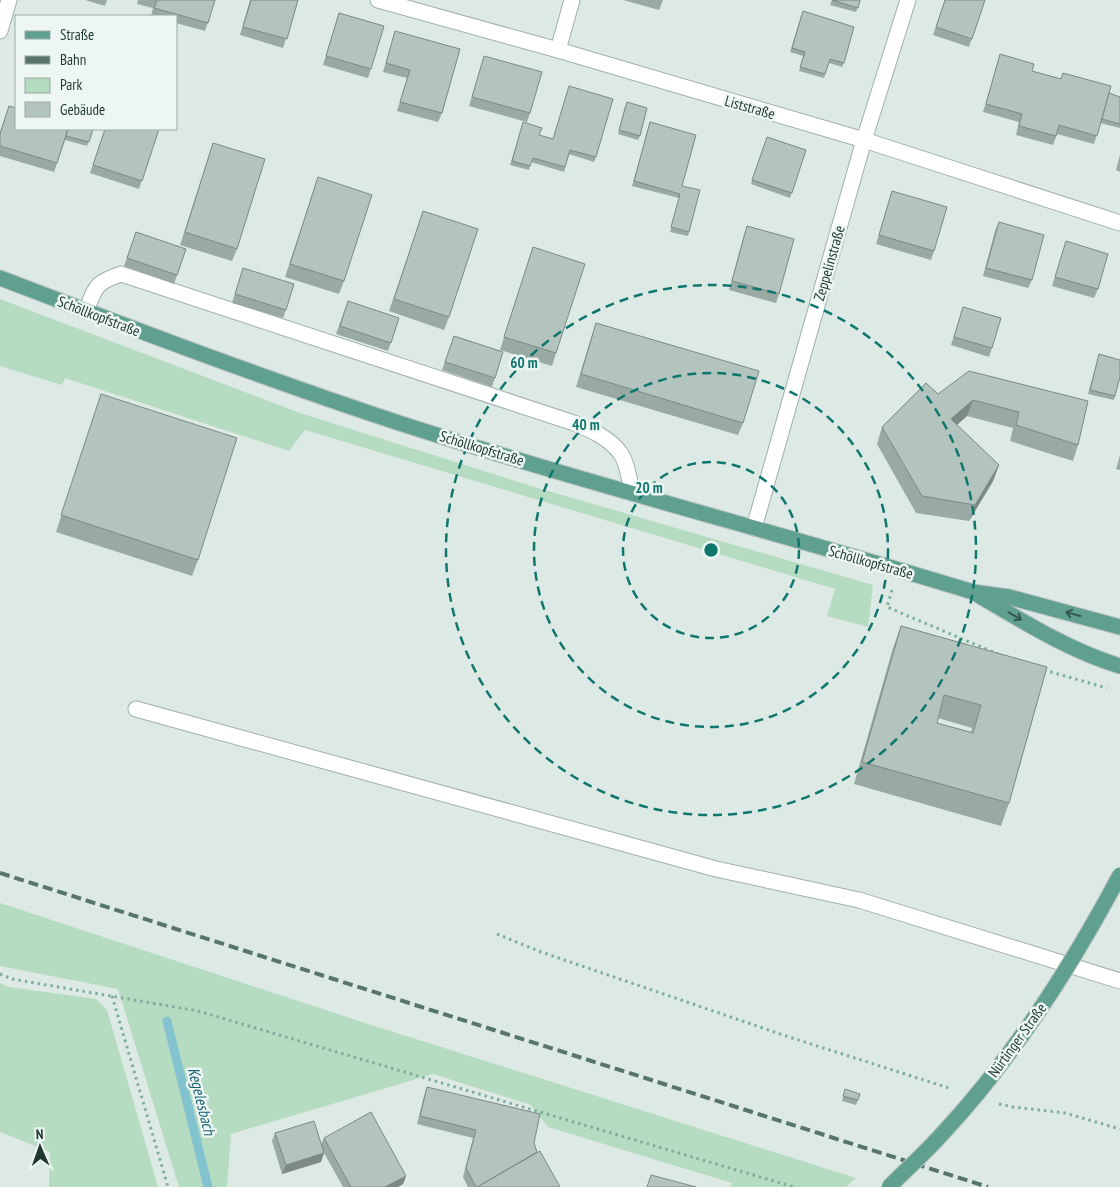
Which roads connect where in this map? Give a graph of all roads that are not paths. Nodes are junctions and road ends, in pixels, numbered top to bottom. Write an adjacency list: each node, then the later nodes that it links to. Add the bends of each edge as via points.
1 (8, 0): 5 (street)
2 (378, 0): 6 (street, Liststraße)
3 (572, 0): 6 (street)
4 (908, 0): 7 (street, Zeppelinstraße)
5 (0, 31)
6 (558, 50): 7 (street, Liststraße)
7 (864, 140): 8 (street, Liststraße); 12 (street, Zeppelinstraße)
8 (1120, 223)
9 (0, 278): 10 (main road, Schöllkopfstraße)
10 (86, 311): 11 (main road, Schöllkopfstraße, via 396,422); 11 (street, via 96,286 121,274 556,417 594,431 608,440 622,454)
11 (632, 492): 12 (main road, Schöllkopfstraße)
12 (754, 528): 13 (main road, Schöllkopfstraße)
13 (972, 592): 14 (main road, Schöllkopfstraße, one-way to 13, via 1009,597); 15 (main road, Schöllkopfstraße, one-way to 15, via 1042,632)
14 (1120, 627)
15 (1120, 666)
16 (136, 709): 18 (street, via 716,869 859,900)
17 (1120, 875): 19 (main road, Nürtinger Straße, bridge, via 1053,990 1000,1065 944,1133)
18 (1120, 981)
19 (889, 1187)

